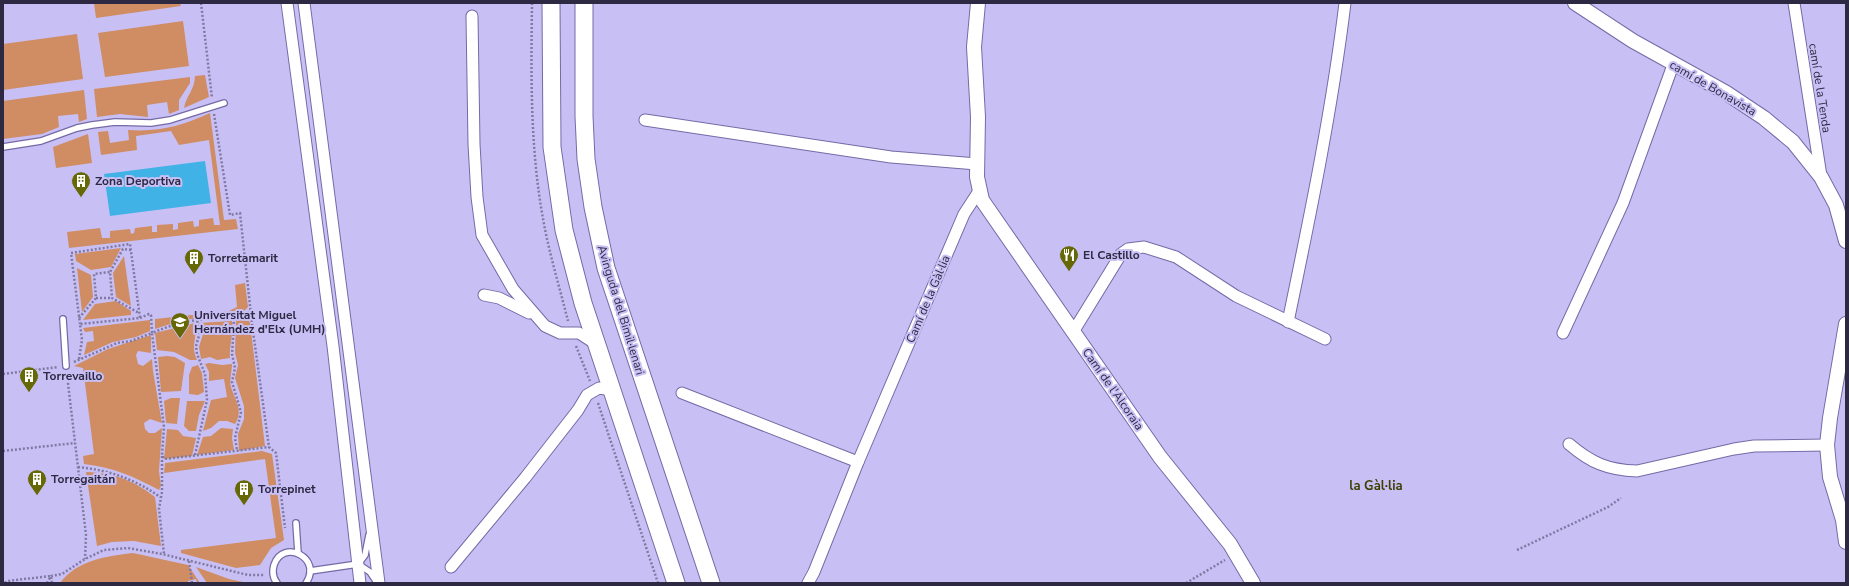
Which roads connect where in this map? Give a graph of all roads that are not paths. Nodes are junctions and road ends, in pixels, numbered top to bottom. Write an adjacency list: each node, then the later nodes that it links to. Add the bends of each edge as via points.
1 (287, 3): 37 (street, via 335,362)
2 (304, 3): 33 (street)
3 (551, 3): 26 (main road, via 552,147 572,266)
4 (584, 3): 45 (main road, Avinguda del Bimil·lenari, via 586,159 606,268)
5 (978, 3): 14 (street, via 974,47 978,117)
6 (1345, 3): 21 (street, via 1339,55)
7 (1575, 3): 10 (street, camí de Bonavista)
8 (1794, 3): 15 (street, camí de la Tenda)
9 (472, 16): 19 (street, via 474,144 482,235 513,289)
10 (1673, 65): 15 (street, camí de Bonavista, via 1725,92 1764,118 1793,142); 24 (street, via 1623,203)
11 (224, 103): 13 (lane, via 170,120 92,125 40,142)
12 (645, 120): 14 (street, via 891,156)
13 (3, 147)
14 (977, 164): 16 (street, via 976,178)
15 (1821, 177): 17 (street, camí de Bonavista, via 1836,205)
16 (979, 191): 23 (street, Camí de l'Alcoraia, via 987,208); 32 (street, Camí de la Gàl·lia, via 964,214)
17 (1846, 241)
18 (484, 295): 19 (street, via 499,298)
19 (535, 316): 26 (street, via 545,326 560,333 579,333)
20 (63, 319): 27 (lane)
21 (1288, 322): 23 (street, via 1236,296 1176,257 1144,247 1128,249 1121,254); 25 (street)
22 (1846, 324): 31 (street)
23 (1073, 332): 47 (street, Camí de l'Alcoraia, via 1160,457 1236,554)
24 (1563, 333)
25 (1325, 339)
26 (596, 344): 28 (main road)
27 (66, 366)
28 (612, 390): 38 (street, via 599,388 587,395 534,467); 44 (main road)
29 (682, 393): 32 (street)
30 (1569, 444): 31 (street, via 1596,463 1609,468 1637,471 1754,446)
31 (1827, 445): 35 (street, via 1830,477 1843,520)
32 (858, 462): 46 (street, Camí de la Gàl·lia)
33 (371, 521): 37 (lane, via 365,555); 43 (street)
34 (296, 523): 36 (lane)
35 (1846, 542)
36 (298, 553): 39 (lane, via 307,560); 40 (lane, via 282,555 274,564 273,576)
37 (358, 564): 39 (lane); 42 (street); 43 (lane, via 370,572)
38 (451, 567)
39 (310, 571): 41 (lane)
40 (277, 583)
41 (306, 583)
42 (360, 583)
43 (378, 583)
44 (676, 583)
45 (711, 583)
46 (808, 583)
47 (1253, 583)

